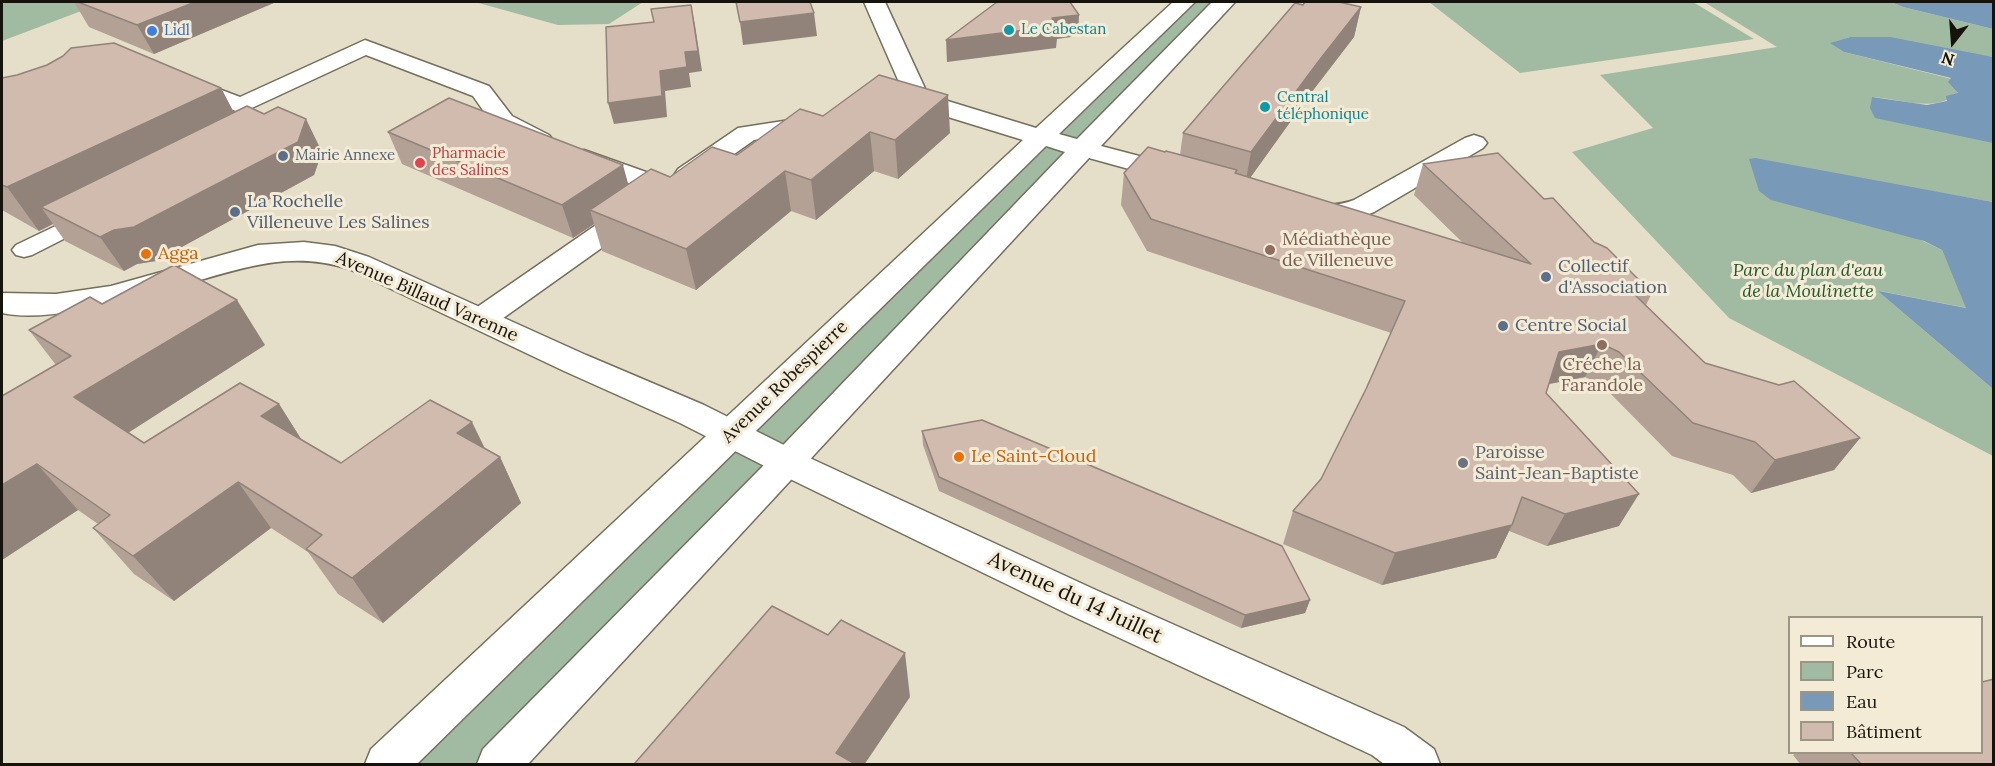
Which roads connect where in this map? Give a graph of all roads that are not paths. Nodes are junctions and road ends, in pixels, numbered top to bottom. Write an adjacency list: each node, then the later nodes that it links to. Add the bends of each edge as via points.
1 (874, 2): 6 (street, via 918,100)
2 (1185, 2): 6 (street, Avenue Robespierre)
3 (1224, 2): 8 (street)
4 (171, 78): 10 (street, via 241,106 365,47 481,91 503,121 555,148)
5 (816, 123): 10 (street, via 747,133)
6 (1040, 137): 8 (street); 16 (street, Avenue Robespierre)
7 (1474, 143): 11 (street, via 1345,214 1317,216)
8 (1084, 148): 9 (street); 17 (street)
9 (1202, 182)
10 (667, 189): 15 (street)
11 (1283, 206)
12 (106, 208): 13 (lane)
13 (24, 250)
14 (2, 303): 15 (street, Avenue Billaud Varenne, via 56,304 112,295 258,254 304,250 359,263)
15 (481, 320): 16 (street, Avenue Billaud Varenne)
16 (731, 434): 17 (street, Avenue du 14 Juillet); 18 (street, Avenue Robespierre)
17 (789, 462): 19 (street); 20 (street, Avenue du 14 Juillet, via 1093,607 1388,741)
18 (387, 765)
19 (499, 765)
20 (1418, 765)

